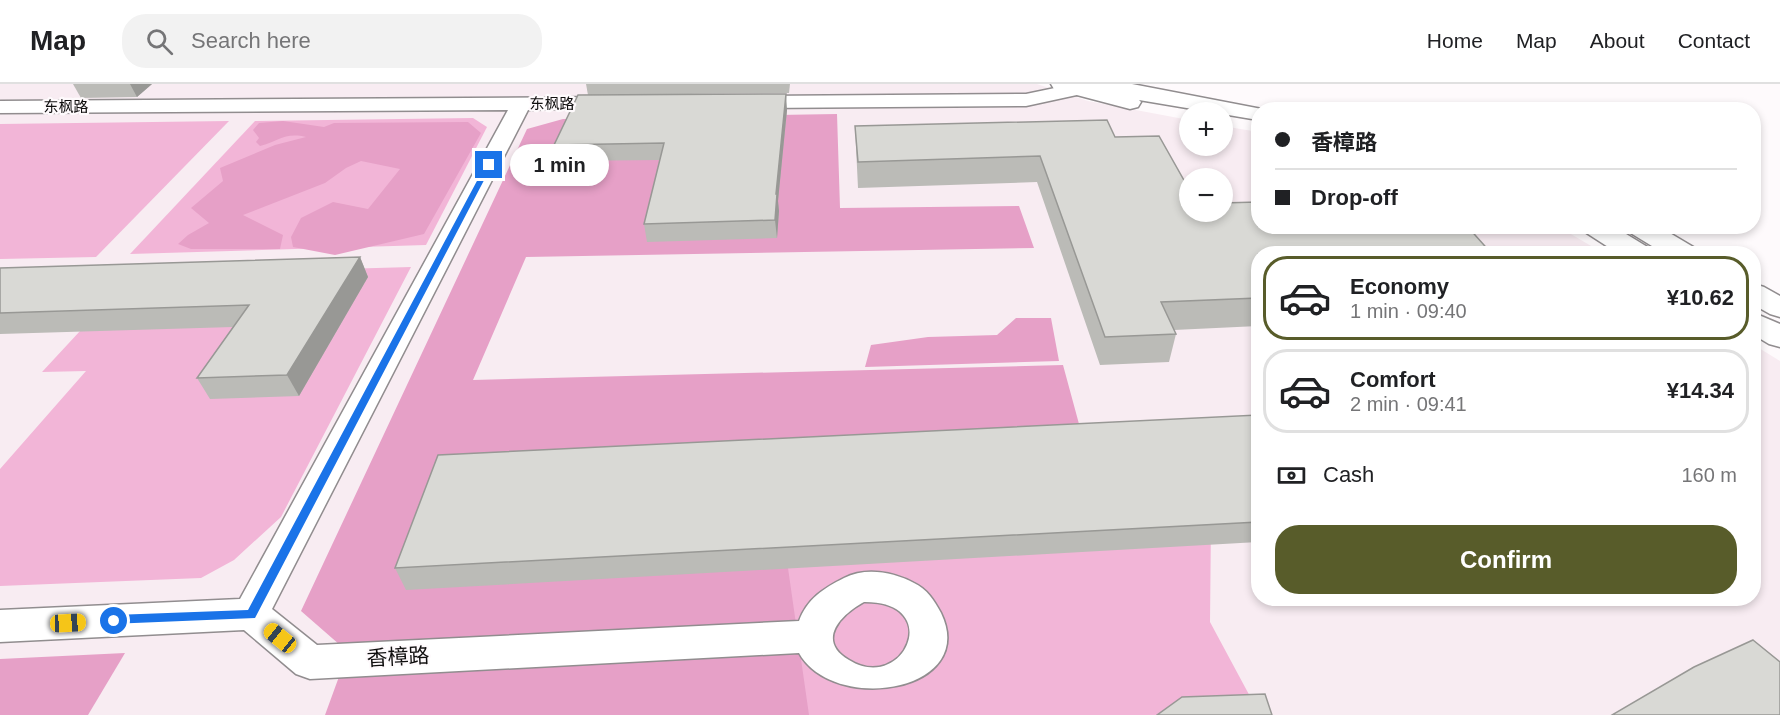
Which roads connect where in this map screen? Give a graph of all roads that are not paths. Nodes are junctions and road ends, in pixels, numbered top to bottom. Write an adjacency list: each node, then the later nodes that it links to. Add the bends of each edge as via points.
1 (475, 84): 7 (street)
2 (1109, 84): 11 (main road, via 1147,95)
3 (1082, 86): 6 (street, via 1026,100); 10 (main road)
4 (19, 91): 9 (street)
5 (638, 103): 8 (street, 东枫路)
6 (732, 103)
7 (464, 104): 8 (street, 东枫路); 9 (street, 东枫路)
8 (521, 104): 22 (street)
9 (0, 106)
10 (1179, 111)
11 (1251, 111)
12 (1233, 120): 13 (main road)
13 (1251, 123)
14 (1607, 234): 16 (main road)
15 (1651, 234): 17 (main road)
16 (1626, 246)
17 (1672, 246)
18 (1761, 297): 19 (main road)
19 (1780, 308)
20 (1761, 326): 21 (main road)
21 (1780, 337)
22 (251, 614): 23 (street); 24 (street, 香樟路, via 310,662)
23 (0, 626)
24 (814, 636)

